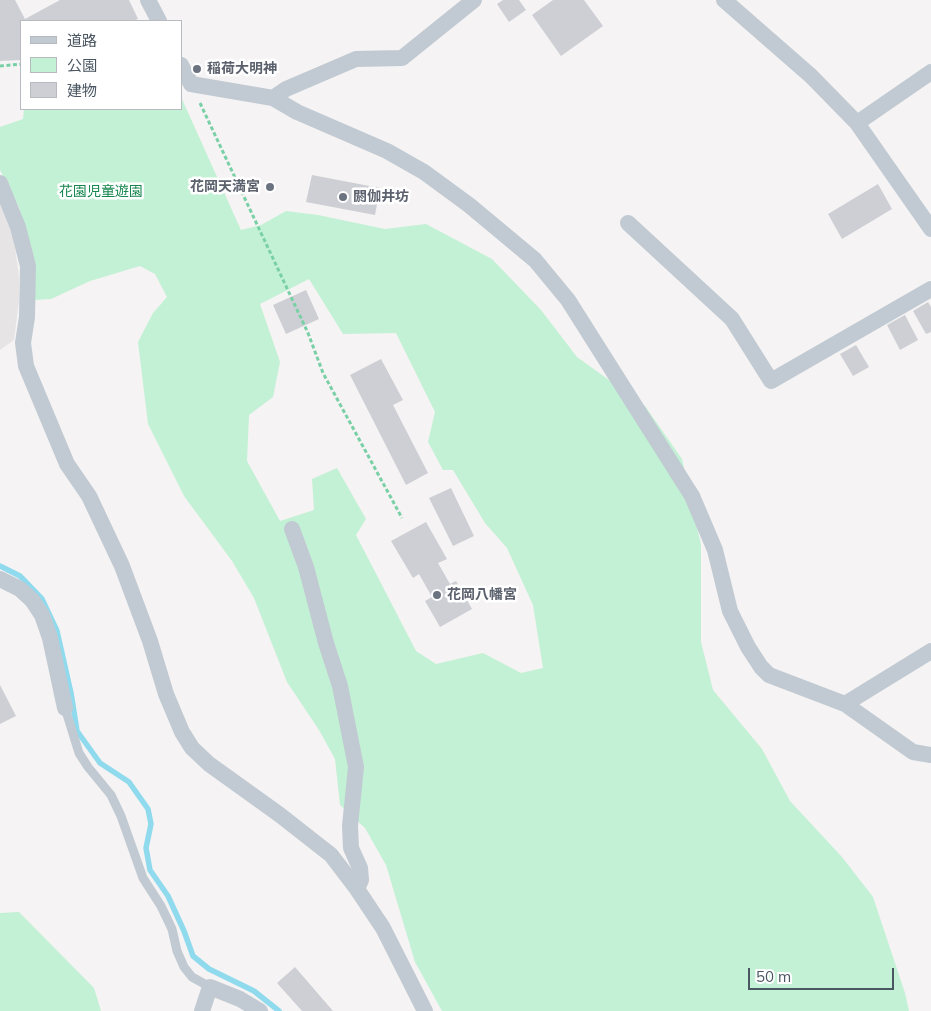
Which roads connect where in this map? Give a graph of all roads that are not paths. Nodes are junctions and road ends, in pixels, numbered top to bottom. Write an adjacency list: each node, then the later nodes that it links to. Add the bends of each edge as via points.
1 (148, 0): 4 (street)
2 (474, 0): 7 (street, via 402,58 356,59 286,88)
3 (724, 0): 8 (street, via 811,76)
4 (158, 20)
5 (182, 67): 7 (street, via 191,84)
6 (931, 72): 8 (street)
7 (273, 98): 16 (street, via 297,112 387,151 424,172 535,260 568,300 692,496 715,550 730,611 760,667 769,675)
8 (857, 123): 10 (street)
9 (0, 183): 19 (street, via 18,227 28,266 23,343 26,366 67,464 89,496 122,566 182,732 192,748 209,764 331,855)
10 (929, 221)
11 (628, 223): 12 (street, via 732,319 771,381)
12 (931, 289)
13 (292, 529): 19 (street, via 340,686 356,767 350,826 352,848 360,868 361,880)
14 (0, 579): 17 (street, via 20,589 42,615)
15 (931, 651): 16 (street)
16 (845, 704): 18 (street, via 913,752)
17 (64, 708): 20 (lane, via 79,752 111,795 121,816 144,878 172,929 184,967 192,977)
18 (931, 755)
19 (357, 888): 23 (street, via 383,928)
20 (210, 988): 21 (street); 22 (street, via 240,999)
21 (202, 1011)
22 (260, 1011)
23 (425, 1011)

